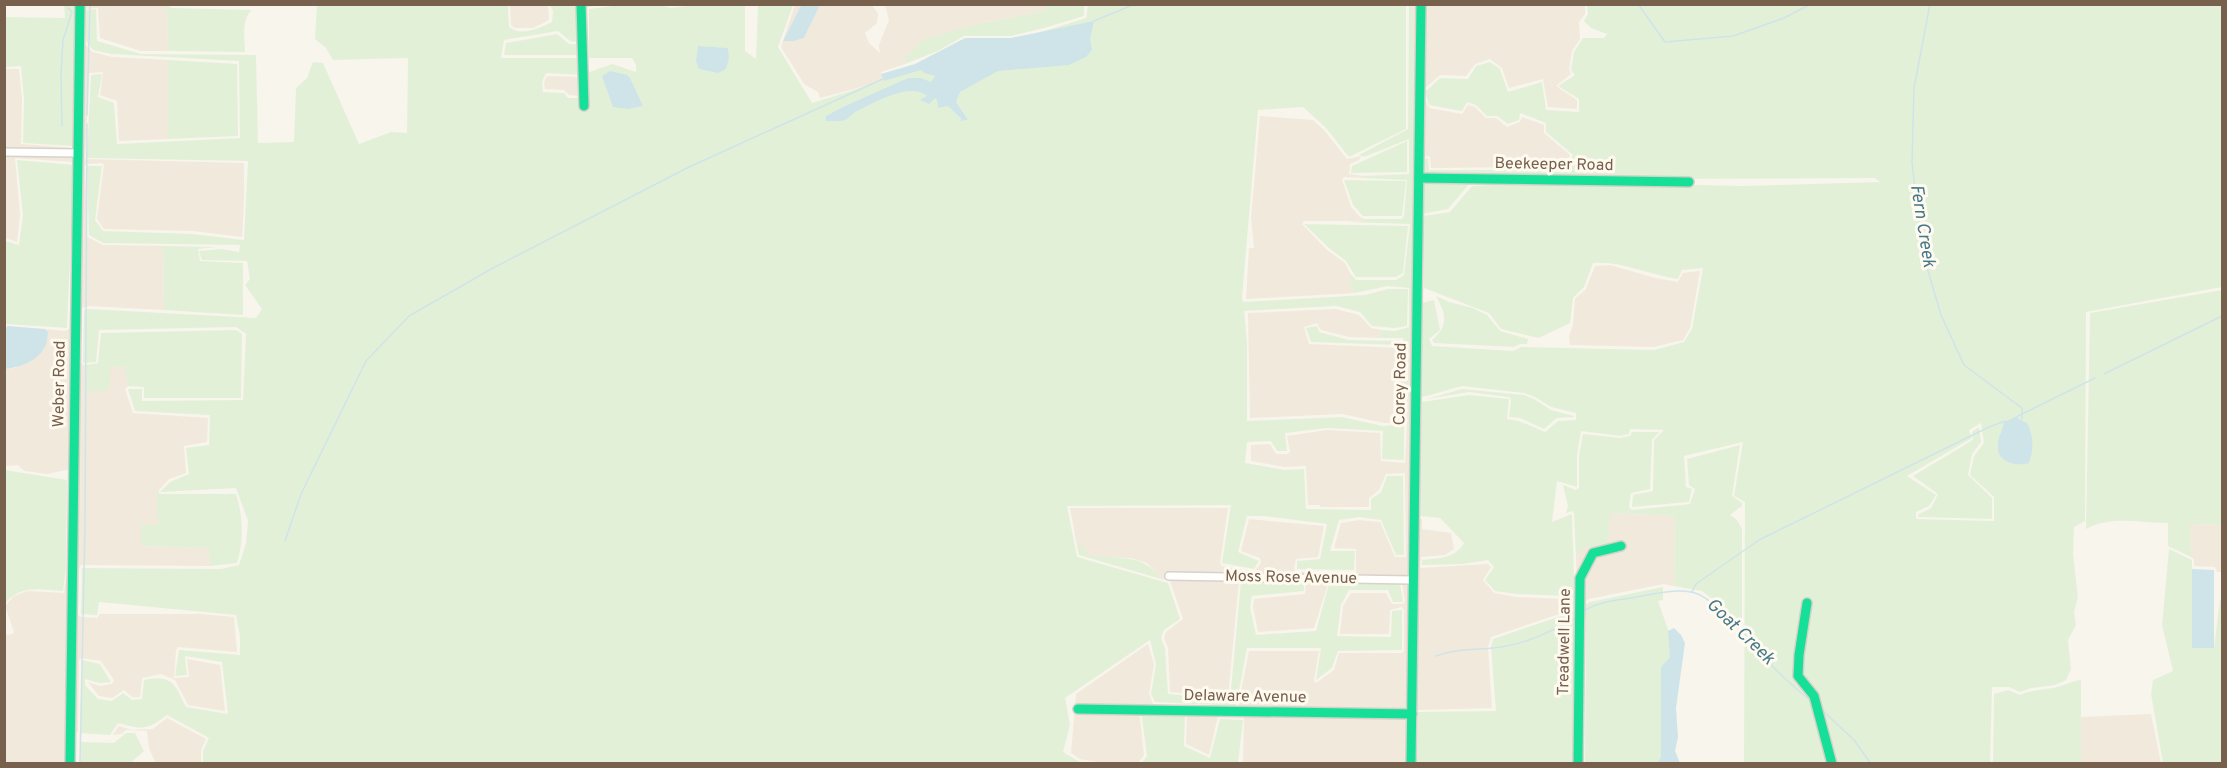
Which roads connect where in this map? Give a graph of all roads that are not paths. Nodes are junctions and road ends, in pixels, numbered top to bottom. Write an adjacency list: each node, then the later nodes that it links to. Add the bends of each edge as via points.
1 (80, 4): 6 (street, Weber Road)
2 (581, 4): 4 (street)
3 (1421, 4): 7 (street, Corey Road)
4 (584, 106)
5 (4, 152): 6 (street)
6 (78, 153): 15 (street, Weber Road)
7 (1419, 178): 8 (street, Beekeeper Road); 11 (street, Corey Road)
8 (1689, 182)
9 (1621, 546): 17 (street, Treadwell Lane, via 1593,553 1580,578)
10 (1169, 576): 11 (street, Moss Rose Avenue)
11 (1413, 580): 14 (street, Corey Road)
12 (1807, 603): 18 (street, via 1798,676 1814,696)
13 (1078, 709): 14 (street, Delaware Avenue)
14 (1412, 714): 16 (street, Corey Road)
15 (70, 764)
16 (1411, 764)
17 (1578, 764)
18 (1832, 764)

